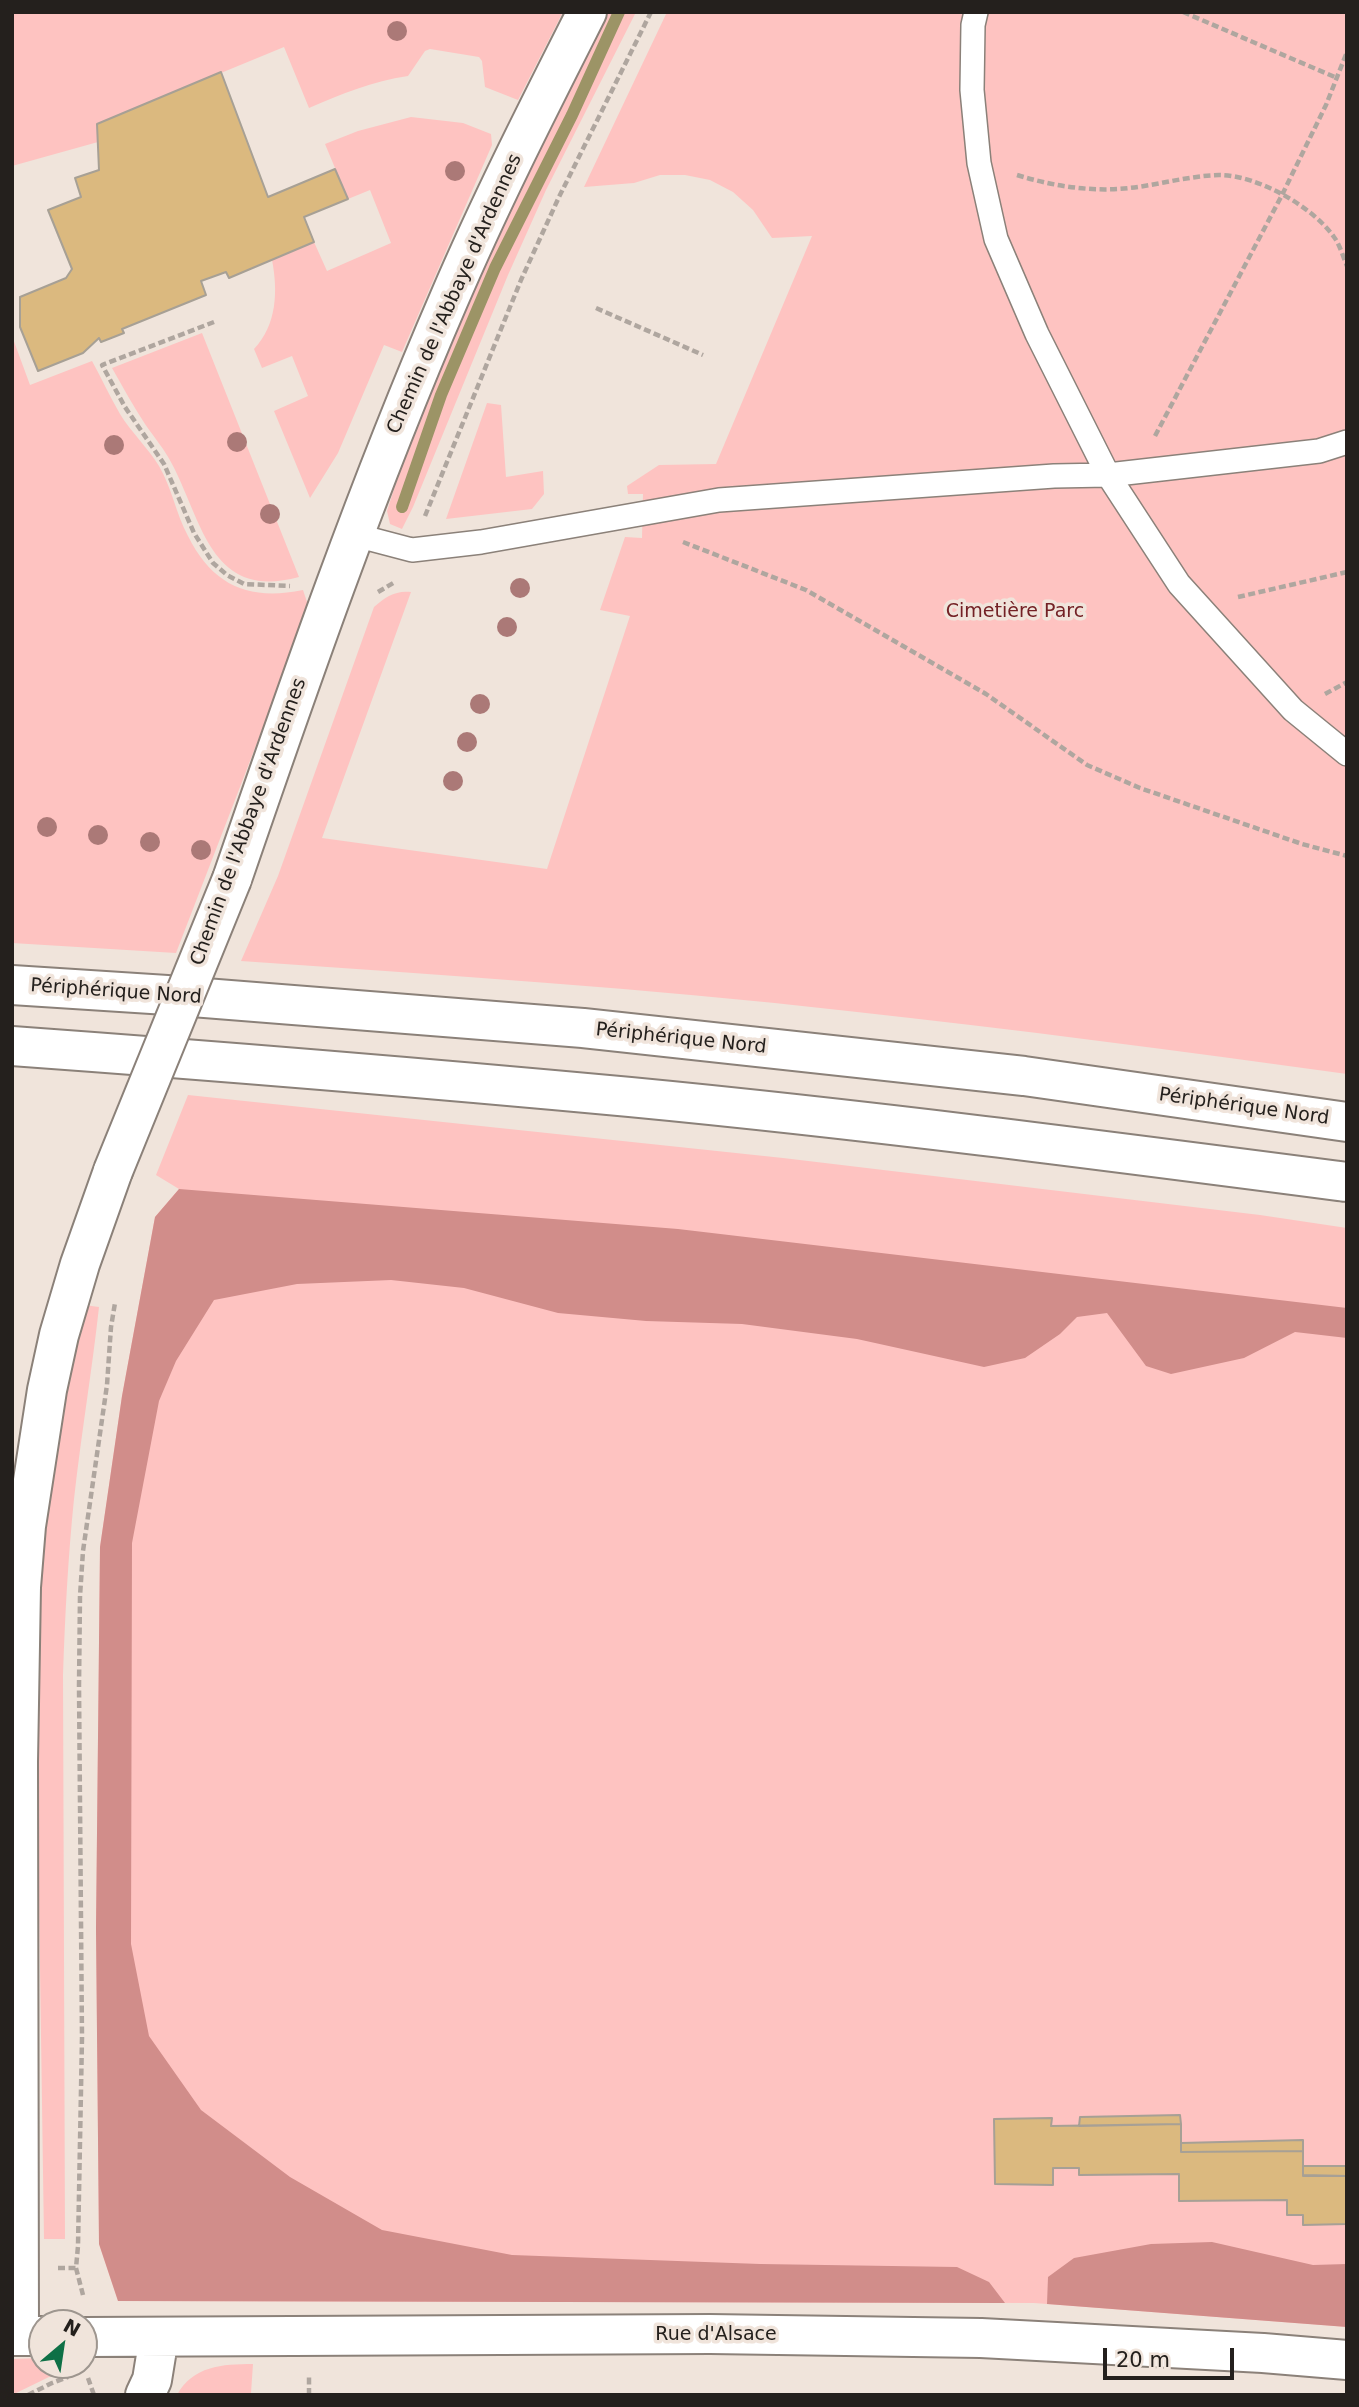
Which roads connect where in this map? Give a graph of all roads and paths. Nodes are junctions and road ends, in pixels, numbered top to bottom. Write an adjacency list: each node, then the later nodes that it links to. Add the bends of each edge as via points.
1 (587, 12): 18 (main road, Chemin de l'Abbaye d'Ardennes, via 460,275)
2 (651, 12): 17 (path, via 521,280)
3 (976, 12): 7 (lane, via 972,90)
4 (1183, 12): 6 (path)
5 (1347, 52): 6 (path)
6 (1337, 78): 8 (path)
7 (979, 163): 8 (path, via 1049,185 1117,189 1221,175 1254,179); 15 (lane, via 996,239 1037,334)
8 (1282, 195): 9 (path, via 1302,206 1335,237); 14 (path)
9 (1347, 267)
10 (596, 308): 12 (path)
11 (214, 322): 20 (path, via 102,365 164,464 194,533 213,563 244,584)
12 (703, 355)
13 (1347, 442): 14 (lane, via 1319,452)
14 (1136, 472): 15 (lane)
15 (1108, 475): 16 (lane, via 719,500); 21 (lane, via 1179,584)
16 (652, 513): 18 (lane, via 412,550); 23 (path, via 660,533 806,590 986,694 1087,765 1140,788)
17 (422, 523)
18 (355, 535): 30 (main road, Chemin de l'Abbaye d'Ardennes, bridge, via 232,878 113,1171 80,1264 47,1390 21,1587 18,1762)
19 (1347, 572): 21 (path)
20 (294, 585)
21 (1199, 606): 22 (lane, via 1293,710)
22 (1347, 754)
23 (1347, 856)
24 (12, 985): 26 (main road, Périphérique Nord, via 597,1030 1024,1076)
25 (12, 1046): 27 (main road, via 632,1097)
26 (1347, 1122)
27 (1347, 1182)
28 (116, 1300): 29 (path, via 80,1596 82,2038 76,2268)
29 (84, 2299)
30 (24, 2336)
31 (98, 2337): 32 (main road, Rue d'Alsace)
32 (159, 2337): 33 (main road, Rue d'Alsace, via 710,2334 981,2338); 36 (main road)
33 (1347, 2360)
34 (66, 2379): 35 (path)
35 (28, 2395)
36 (145, 2395)

